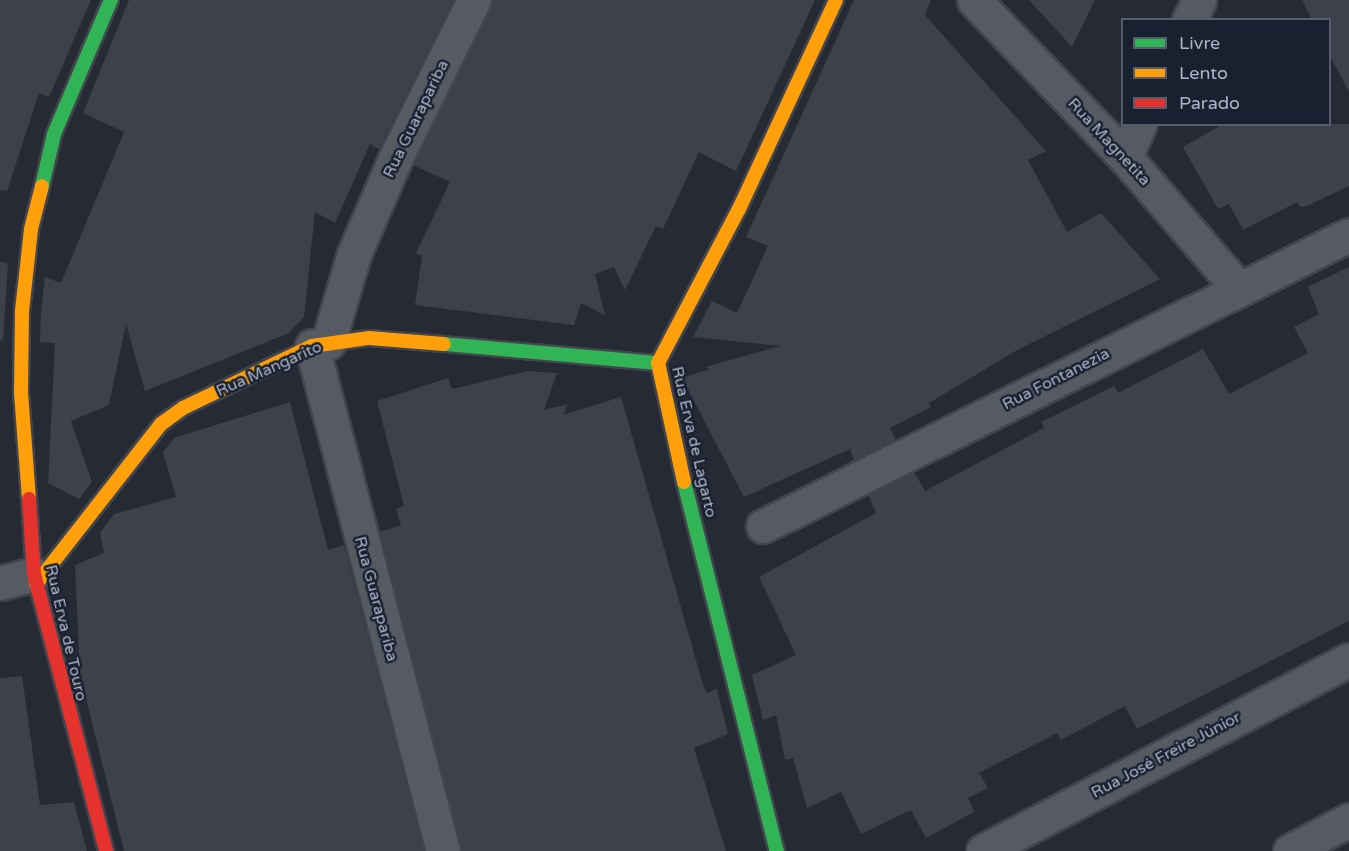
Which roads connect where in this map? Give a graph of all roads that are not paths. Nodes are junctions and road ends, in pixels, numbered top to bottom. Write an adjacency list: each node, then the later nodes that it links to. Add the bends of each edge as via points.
1 (111, 0): 14 (street, Rua Erva de Touro, via 54,134 31,229 22,311 21,393)
2 (474, 0): 11 (street, Rua Guarapariba, via 396,157)
3 (836, 0): 12 (street, Rua Erva de Lagarto, via 739,209)
4 (974, 0): 8 (street, Rua Magnetita)
5 (1199, 0): 6 (street)
6 (1190, 18)
7 (1139, 126): 8 (street)
8 (1125, 157): 10 (street, Rua Magnetita)
9 (1349, 235): 10 (street, Rua Fontanezia)
10 (1238, 288): 13 (street, Rua Fontanezia)
11 (320, 345): 12 (street, Rua Mangarito, via 369,338); 14 (street, Rua Mangarito, via 183,408 161,424); 19 (street, Rua Guarapariba)
12 (658, 363): 20 (street, Rua Erva de Lagarto, via 678,459)
13 (763, 526)
14 (35, 579): 15 (street); 18 (street, Rua Erva de Touro)
15 (0, 583)
16 (1349, 660): 21 (street, Rua José Freire Júnior)
17 (1349, 820): 22 (street)
18 (106, 851)
19 (443, 851)
20 (777, 851)
21 (982, 851)
22 (1290, 851)

